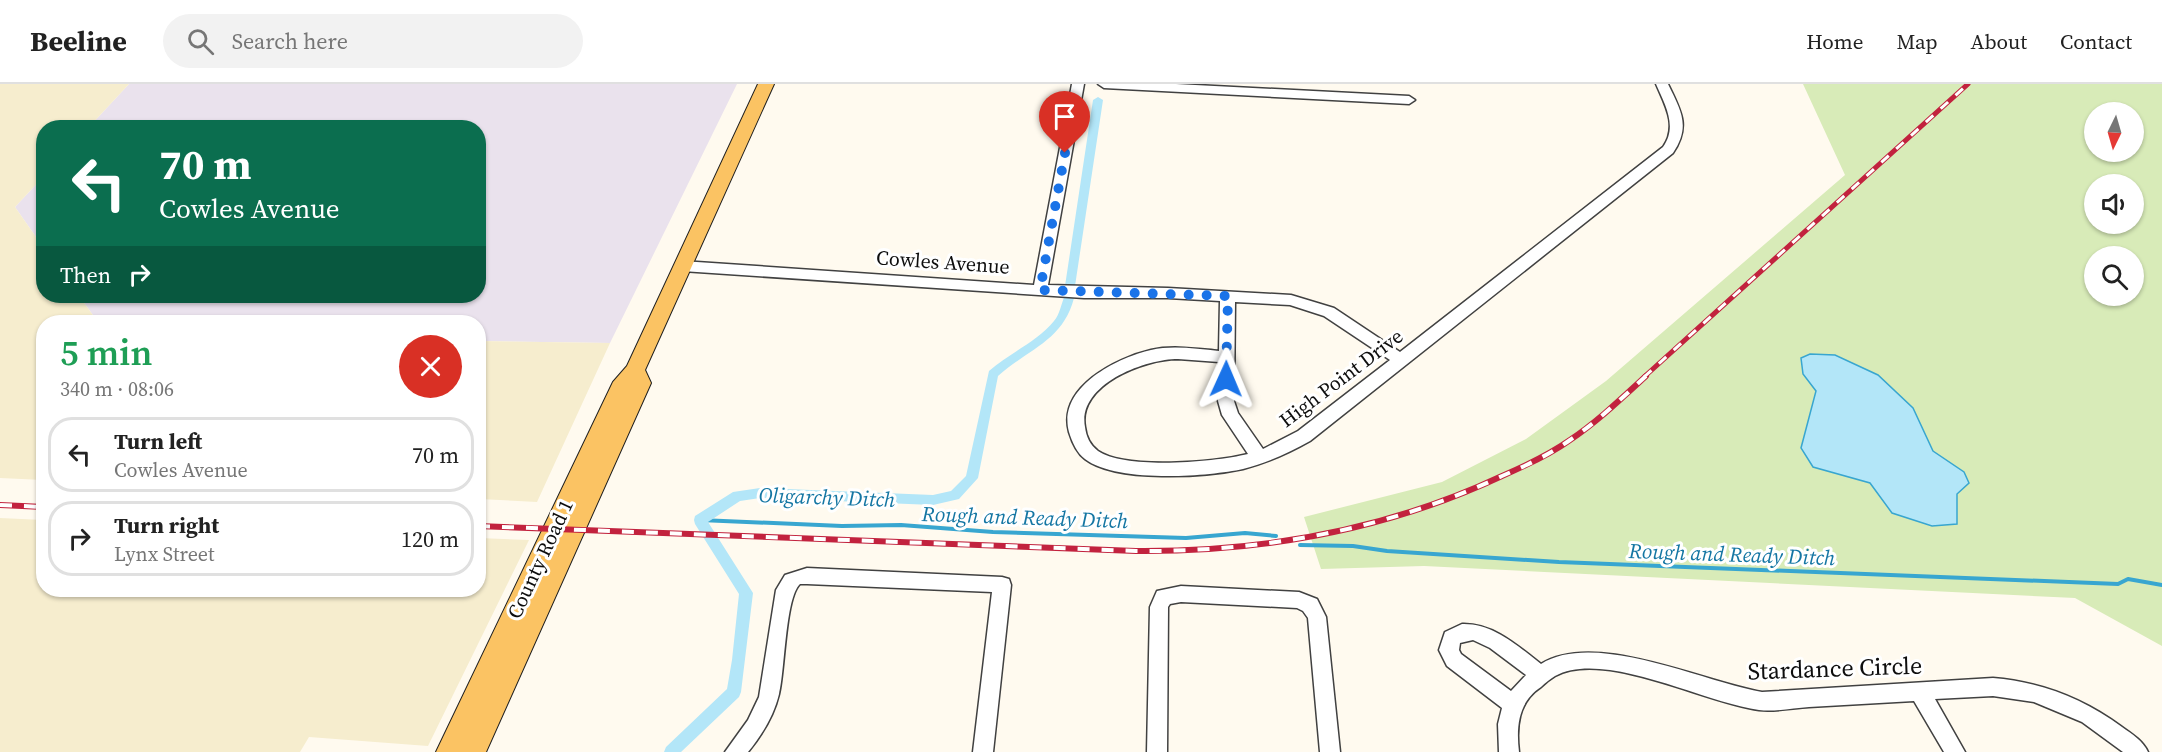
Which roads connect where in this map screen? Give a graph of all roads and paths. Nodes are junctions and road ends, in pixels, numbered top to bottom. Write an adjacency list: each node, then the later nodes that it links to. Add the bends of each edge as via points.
1 (766, 84): 7 (main road)
2 (1078, 84): 8 (street)
3 (1104, 84): 5 (street)
4 (1662, 84): 11 (street, High Point Drive, via 1679,131 1668,150)
5 (1274, 88): 6 (street)
6 (1409, 100)
7 (682, 266): 8 (street, Cowles Avenue); 12 (main road)
8 (1040, 290): 9 (street, Cowles Avenue)
9 (1228, 296): 10 (street); 11 (street, Cowles Avenue, via 1291,300 1329,312)
10 (1227, 357): 13 (street, via 1226,401 1230,415); 13 (street, High Point Drive, via 1164,353 1147,356 1089,390 1080,400 1075,427 1080,442 1092,455 1113,464 1218,466)
11 (1401, 360): 13 (street, High Point Drive, via 1304,436)
12 (635, 370): 17 (main road, County Road 1, via 623,382); 18 (main road, via 641,383)
13 (1259, 457)
14 (1540, 674): 15 (street, Stardance Circle, via 1563,664 1592,660 1626,665 1754,700); 16 (street, Stardance Circle); 16 (street, via 1481,632 1462,631 1452,638 1449,650 1454,660)
15 (1920, 692): 24 (street); 25 (street, Stardance Circle, via 1993,687 2038,693 2086,713)
16 (1513, 704): 23 (street, via 1508,724)
17 (449, 752)
18 (473, 752)
19 (735, 752): 20 (street, via 753,730 768,699 788,584 810,576 1002,585)
20 (983, 752)
21 (1156, 752): 22 (street, via 1159,607 1164,597 1181,594 1299,600 1312,607 1317,616)
22 (1330, 752)
23 (1509, 752)
24 (1955, 752)
25 (2138, 752)

